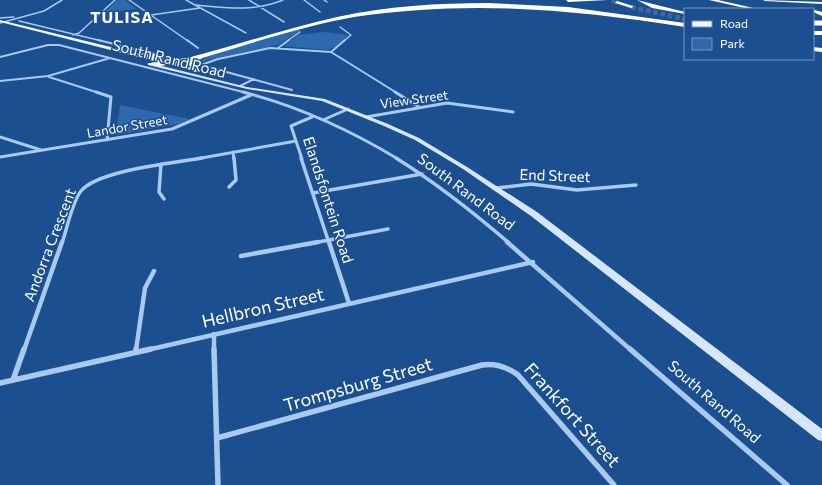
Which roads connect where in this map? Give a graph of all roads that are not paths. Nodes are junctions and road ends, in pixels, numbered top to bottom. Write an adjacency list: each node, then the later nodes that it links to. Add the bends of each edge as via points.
1 (62, 0): 35 (street, via 50,9)
2 (115, 0): 49 (street, via 79,33)
3 (129, 0): 37 (street)
4 (186, 0): 22 (street)
5 (249, 0): 28 (street)
6 (283, 0): 28 (street)
7 (304, 0): 33 (street)
8 (324, 0): 19 (street)
9 (484, 0): 44 (highway, via 385,5 346,11)
10 (488, 0): 32 (highway, via 561,3)
11 (527, 0): 12 (highway)
12 (606, 0)
13 (639, 0): 36 (highway, via 654,7)
14 (711, 0): 29 (highway)
15 (728, 0): 29 (highway)
16 (738, 0): 25 (highway)
17 (766, 0): 21 (highway)
18 (756, 1): 26 (highway)
19 (327, 2)
20 (617, 2): 24 (highway)
21 (822, 4): 30 (highway)
22 (196, 5): 23 (street); 27 (street)
23 (211, 6): 27 (street); 28 (street)
24 (631, 7)
25 (773, 7)
26 (785, 7)
27 (200, 8): 37 (street); 48 (street)
28 (261, 8): 43 (street)
29 (757, 8)
30 (813, 8)
31 (814, 10): 40 (highway)
32 (638, 11)
33 (320, 12)
34 (648, 12): 39 (highway)
35 (38, 13): 41 (street); 41 (street)
36 (684, 13)
37 (151, 15): 51 (street)
38 (684, 17): 44 (highway, via 556,4 470,2 387,7)
39 (684, 17)
40 (822, 20)
41 (1, 21): 55 (main road, South Rand Road); 58 (main road, South Rand Road)
42 (19, 21): 49 (street)
43 (284, 22)
44 (303, 22): 51 (highway)
45 (684, 26): 54 (highway, via 569,10 492,5 420,7 355,15 307,25)
46 (340, 27): 52 (street, via 351,35)
47 (300, 32): 50 (street)
48 (246, 33)
49 (73, 35): 53 (street)
50 (278, 48): 52 (street); 62 (street, South Rand Road, via 218,59 201,66)
51 (198, 50): 55 (highway, via 164,57); 59 (highway, via 174,60)
52 (331, 52): 67 (street)
53 (154, 54)
54 (206, 54): 59 (highway); 60 (highway, via 191,62 190,66)
55 (137, 55): 59 (main road, South Rand Road)
56 (0, 58): 57 (street, South Rand Road, via 44,46 59,45)
57 (110, 58): 61 (street); 66 (street, South Rand Road)
58 (150, 64): 59 (highway)
59 (172, 67): 60 (main road, South Rand Road); 64 (main road, South Rand Road)
60 (195, 70): 64 (main road, South Rand Road)
61 (48, 76): 63 (street); 74 (street, via 112,97)
62 (255, 79): 64 (street, South Rand Road); 65 (street, South Rand Road)
63 (0, 81)
64 (237, 86): 68 (main road, South Rand Road, via 308,97)
65 (292, 90)
66 (251, 94): 70 (street, South Rand Road, via 276,101); 74 (street, Landor Street, via 172,128)
67 (419, 107): 69 (street, View Street, via 450,103); 71 (street, View Street)
68 (348, 109): 71 (main road, South Rand Road); 72 (street)
69 (513, 112)
70 (312, 117): 72 (street, South Rand Road); 75 (street, Elandsfontein Road, via 292,126)
71 (366, 117): 83 (main road, South Rand Road, via 417,139)
72 (323, 120): 80 (street, South Rand Road)
73 (0, 137): 76 (street)
74 (107, 140): 76 (street, Landor Street)
75 (296, 141): 77 (street, Andorra Crescent); 84 (street, Elandsfontein Road)
76 (44, 150): 78 (street, Landor Street)
77 (233, 152): 79 (street, Andorra Crescent); 82 (street, via 236,180)
78 (0, 157)
79 (161, 164): 85 (street, via 159,192); 95 (street, Andorra Crescent, via 108,175 81,190)
80 (422, 174): 84 (street); 89 (street, South Rand Road, via 472,211)
81 (636, 185): 83 (street, End Street, via 577,190 531,184)
82 (229, 187)
83 (497, 188): 97 (main road, South Rand Road, via 556,230)
84 (313, 193): 87 (street, Elandsfontein Road)
85 (164, 199)
86 (388, 229): 87 (street)
87 (328, 240): 88 (street); 91 (street, Elandsfontein Road)
88 (241, 256)
89 (533, 262): 91 (street, Hellbron Street); 101 (street, South Rand Road)
90 (154, 272): 93 (street, via 145,288)
91 (349, 303): 92 (street, Hellbron Street)
92 (214, 334): 93 (street, Hellbron Street); 98 (street)
93 (136, 352): 95 (street, Hellbron Street)
94 (506, 367): 98 (street, Trompsburg Street, via 486,364); 100 (street, Frankfort Street, via 525,382)
95 (13, 380): 96 (street, Hellbron Street)
96 (0, 383)
97 (822, 436)
98 (217, 438): 99 (street)
99 (218, 485)
100 (614, 485)
101 (787, 485)

